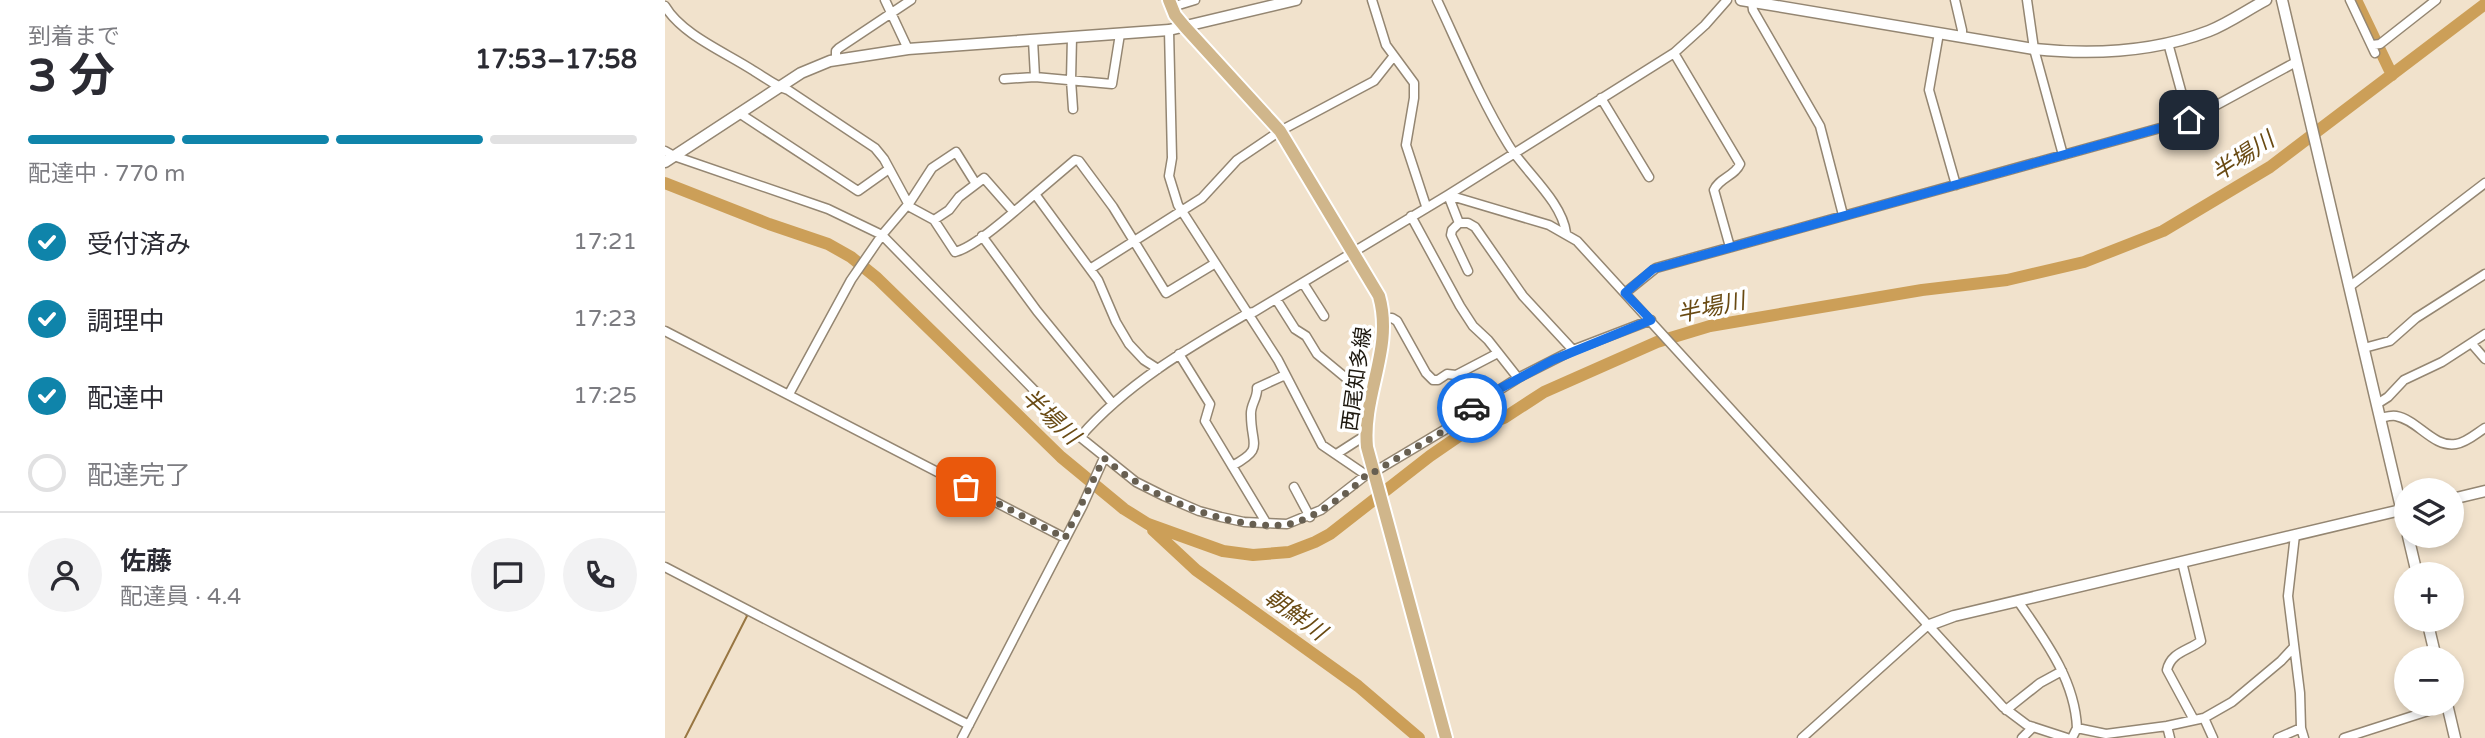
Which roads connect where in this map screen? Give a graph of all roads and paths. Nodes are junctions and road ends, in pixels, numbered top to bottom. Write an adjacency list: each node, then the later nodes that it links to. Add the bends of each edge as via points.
1 (885, 0): 18 (street)
2 (911, 0): 18 (street)
3 (1195, 0): 16 (street)
4 (1372, 0): 30 (street)
5 (1437, 0): 42 (street, via 1466,66)
6 (1727, 0): 29 (street)
7 (1741, 0): 15 (street)
8 (1955, 0): 24 (street)
9 (2027, 0): 28 (street)
10 (2266, 0): 26 (street, via 2209,30)
11 (2282, 0): 32 (street)
12 (2350, 0): 13 (street, via 2375,47)
13 (2436, 0)
14 (1292, 1): 19 (street)
15 (1752, 2): 21 (street); 56 (street, via 1820,126)
16 (1170, 3): 19 (main road, 西尾知多線)
17 (665, 6): 36 (street, via 670,15 711,46)
18 (890, 15): 27 (street); 31 (street, via 839,48)
19 (1185, 27): 20 (street); 41 (main road, 西尾知多線)
20 (1169, 30): 22 (street); 55 (street, via 1169,176)
21 (1939, 33): 24 (street); 49 (street, via 1930,90)
22 (1121, 34): 23 (street); 35 (street, via 1112,84)
23 (1072, 37): 25 (street); 35 (street)
24 (1962, 37): 28 (street)
25 (1033, 40): 27 (street); 33 (street)
26 (2168, 43): 28 (street, via 2095,52); 40 (street)
27 (908, 49): 31 (street)
28 (2034, 49): 43 (street)
29 (1674, 53): 37 (street); 64 (street, via 1741,164 1714,190)
30 (1393, 57): 41 (street, via 1374,81); 53 (street, via 1413,83 1406,145)
31 (836, 60): 36 (street, via 810,68)
32 (2296, 62): 40 (street); 71 (street)
33 (1035, 77): 34 (street); 35 (street)
34 (1004, 79)
35 (1071, 80): 38 (street)
36 (779, 87): 39 (street); 45 (street, via 865,139)
37 (1601, 98): 42 (street); 46 (street)
38 (1073, 109)
39 (739, 114): 44 (street); 45 (street, via 858,191)
40 (2189, 120): 43 (street)
41 (1280, 131): 55 (street, via 1237,160 1202,198); 65 (main road, 西尾知多線)
42 (1514, 152): 51 (street); 60 (street, via 1554,205)
43 (2063, 155): 49 (street)
44 (669, 157): 62 (street, via 828,209)
45 (889, 169): 52 (street)
46 (1649, 177)
47 (2485, 183): 71 (street)
48 (976, 184): 52 (street, via 956,152 932,168); 54 (street, via 984,178); 58 (street)
49 (1956, 185): 56 (street)
50 (1035, 194): 54 (street); 63 (street, via 1079,161); 67 (street)
51 (1448, 195): 53 (street); 59 (street); 60 (street)
52 (907, 204): 58 (street); 62 (street)
53 (1426, 206): 57 (street)
54 (1013, 211): 61 (street)
55 (1182, 211): 63 (street); 66 (street)
56 (1843, 215): 64 (street)
57 (1411, 216): 65 (street); 83 (street, via 1460,306)
58 (934, 220): 61 (street, via 955,252)
59 (1459, 223): 68 (street, via 1451,234); 82 (street, via 1475,228 1523,296)
60 (1566, 233): 72 (street)
61 (982, 236): 91 (street)
62 (881, 237): 90 (street, via 841,296); 96 (street)
63 (1135, 241): 66 (street, via 1167,293); 67 (street)
64 (1730, 247): 72 (street, via 1653,269)
65 (1352, 252): 70 (street); 76 (main road, 西尾知多線, via 1379,296)
66 (1214, 264): 74 (street)
67 (1090, 269): 86 (street, via 1129,344)
68 (1468, 271)
69 (2485, 274): 81 (street, via 2416,318 2390,341)
70 (1303, 283): 73 (street); 75 (street)
71 (2350, 287): 81 (street)
72 (1625, 293): 77 (street)
73 (1276, 299): 74 (street); 89 (street, via 1317,354 1346,378)
74 (1248, 313): 84 (street); 87 (street)
75 (1324, 316)
76 (1384, 318): 83 (street, via 1397,321 1433,380 1456,375); 89 (main road, 西尾知多線)
77 (1653, 322): 82 (street); 113 (street)
78 (665, 331): 90 (street)
79 (2485, 334): 80 (street)
80 (2472, 344): 85 (street); 92 (street, via 2404,380)
81 (2364, 348): 92 (street)
82 (1573, 350): 88 (street)
83 (1498, 353): 88 (street)
84 (1179, 354): 86 (street); 99 (street, via 1210,404 1205,421)
85 (2485, 359)
86 (1157, 369): 91 (street)
87 (1285, 375): 97 (street, via 1322,445); 99 (street, via 1257,388 1251,415 1254,450)
88 (1518, 378): 100 (street)
89 (1373, 387): 95 (main road, 西尾知多線)
90 (789, 394): 109 (street)
91 (1113, 404): 96 (street)
92 (2377, 404): 93 (street)
93 (2380, 418): 94 (street, via 2399,417 2452,445); 101 (street)
94 (2485, 428)
95 (1366, 435): 97 (street); 100 (main road, 西尾知多線)
96 (1080, 437): 98 (street)
97 (1338, 453): 100 (street)
98 (1104, 460): 107 (street, via 1180,503 1221,517); 109 (street)
99 (1232, 466): 107 (street)
100 (1372, 477): 106 (street); 128 (main road, 西尾知多線)
101 (2396, 478)
102 (1294, 487): 106 (street)
103 (2485, 491): 104 (street)
104 (2464, 496)
105 (2394, 512): 108 (street)
106 (1310, 517): 107 (street)
107 (1266, 524)
108 (2295, 535): 110 (street); 114 (street, via 2288,596)
109 (1065, 538): 121 (street)
110 (2182, 562): 112 (street); 120 (street, via 2201,641 2176,654 2167,670)
111 (665, 567): 121 (street)
112 (2018, 601): 113 (street); 115 (street)
113 (1927, 626): 116 (street); 129 (street)
114 (2293, 648): 119 (street, via 2232,702); 124 (street)
115 (2062, 671): 116 (street); 125 (street, via 2076,709)
116 (2006, 710): 123 (street)
117 (2413, 716): 126 (street)
118 (2450, 716): 137 (street)
119 (2204, 718): 120 (street); 133 (street)
120 (2194, 720): 122 (street)
121 (969, 725): 127 (street)
122 (2167, 726): 125 (street, via 2106,734); 132 (street)
123 (2033, 727): 130 (street); 131 (street)
124 (2301, 728): 134 (street); 135 (street)
125 (2077, 729): 131 (street)
126 (2357, 736): 136 (street)
127 (962, 738)
128 (1446, 738)
129 (1802, 738)
130 (2022, 738)
131 (2070, 738)
132 (2170, 738)
133 (2213, 738)
134 (2278, 738)
135 (2304, 738)
136 (2344, 738)
137 (2455, 738)

